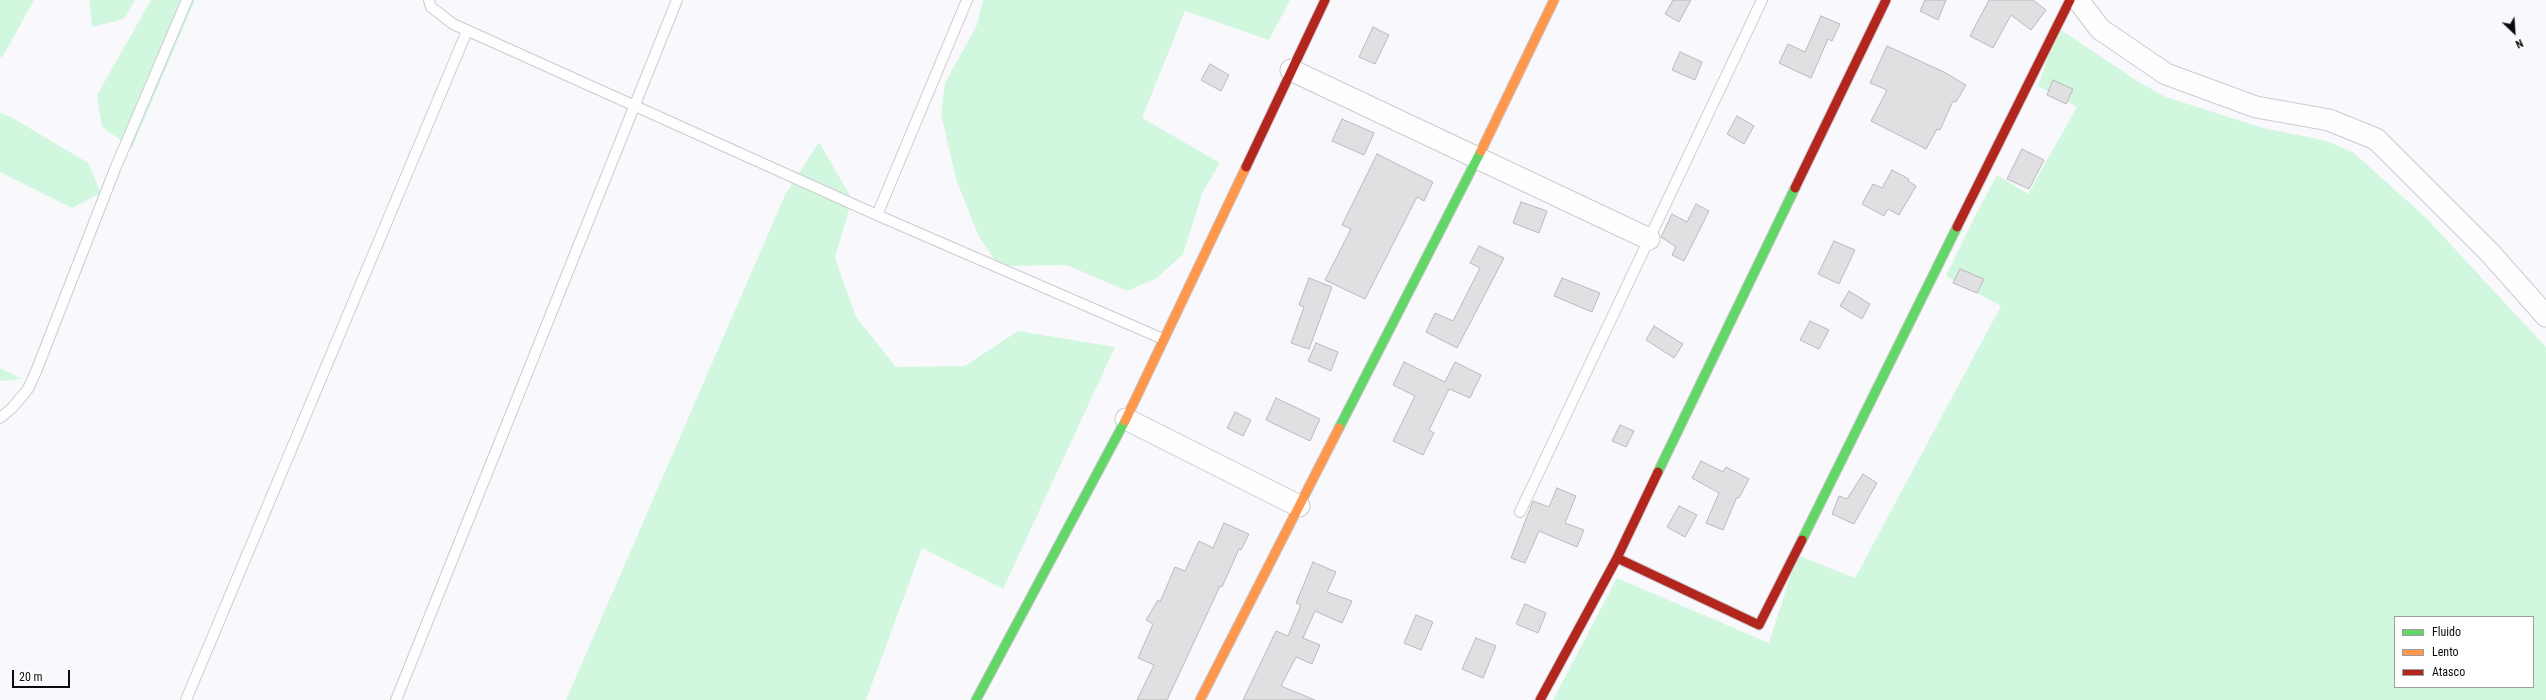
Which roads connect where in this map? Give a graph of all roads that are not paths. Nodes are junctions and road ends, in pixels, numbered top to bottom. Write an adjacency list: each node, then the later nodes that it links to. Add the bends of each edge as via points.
1 (187, 0): 19 (lane, via 115,169 37,369 28,388)
2 (429, 0): 11 (lane, via 431,7 452,24)
3 (677, 0): 13 (lane)
4 (967, 0): 15 (lane)
5 (1325, 0): 12 (street)
6 (1554, 0): 14 (street)
7 (1762, 0): 16 (lane)
8 (1886, 0): 23 (street)
9 (2070, 0): 23 (street, via 1759,625)
10 (2078, 0): 17 (street, via 2100,29 2166,74 2256,106 2330,120 2376,139 2491,254)
11 (467, 31): 13 (lane); 24 (lane)
12 (1291, 70): 14 (street); 18 (street)
13 (633, 105): 15 (lane); 25 (lane)
14 (1477, 158): 16 (street); 21 (street)
15 (877, 215): 18 (lane)
16 (1648, 240): 22 (lane)
17 (2546, 316)
18 (1163, 339): 20 (street)
19 (0, 418)
20 (1126, 419): 21 (street); 26 (street)
21 (1300, 506): 27 (street)
22 (1520, 512)
23 (1618, 558): 28 (street)
24 (186, 700)
25 (396, 700)
26 (976, 700)
27 (1200, 700)
28 (1540, 700)

